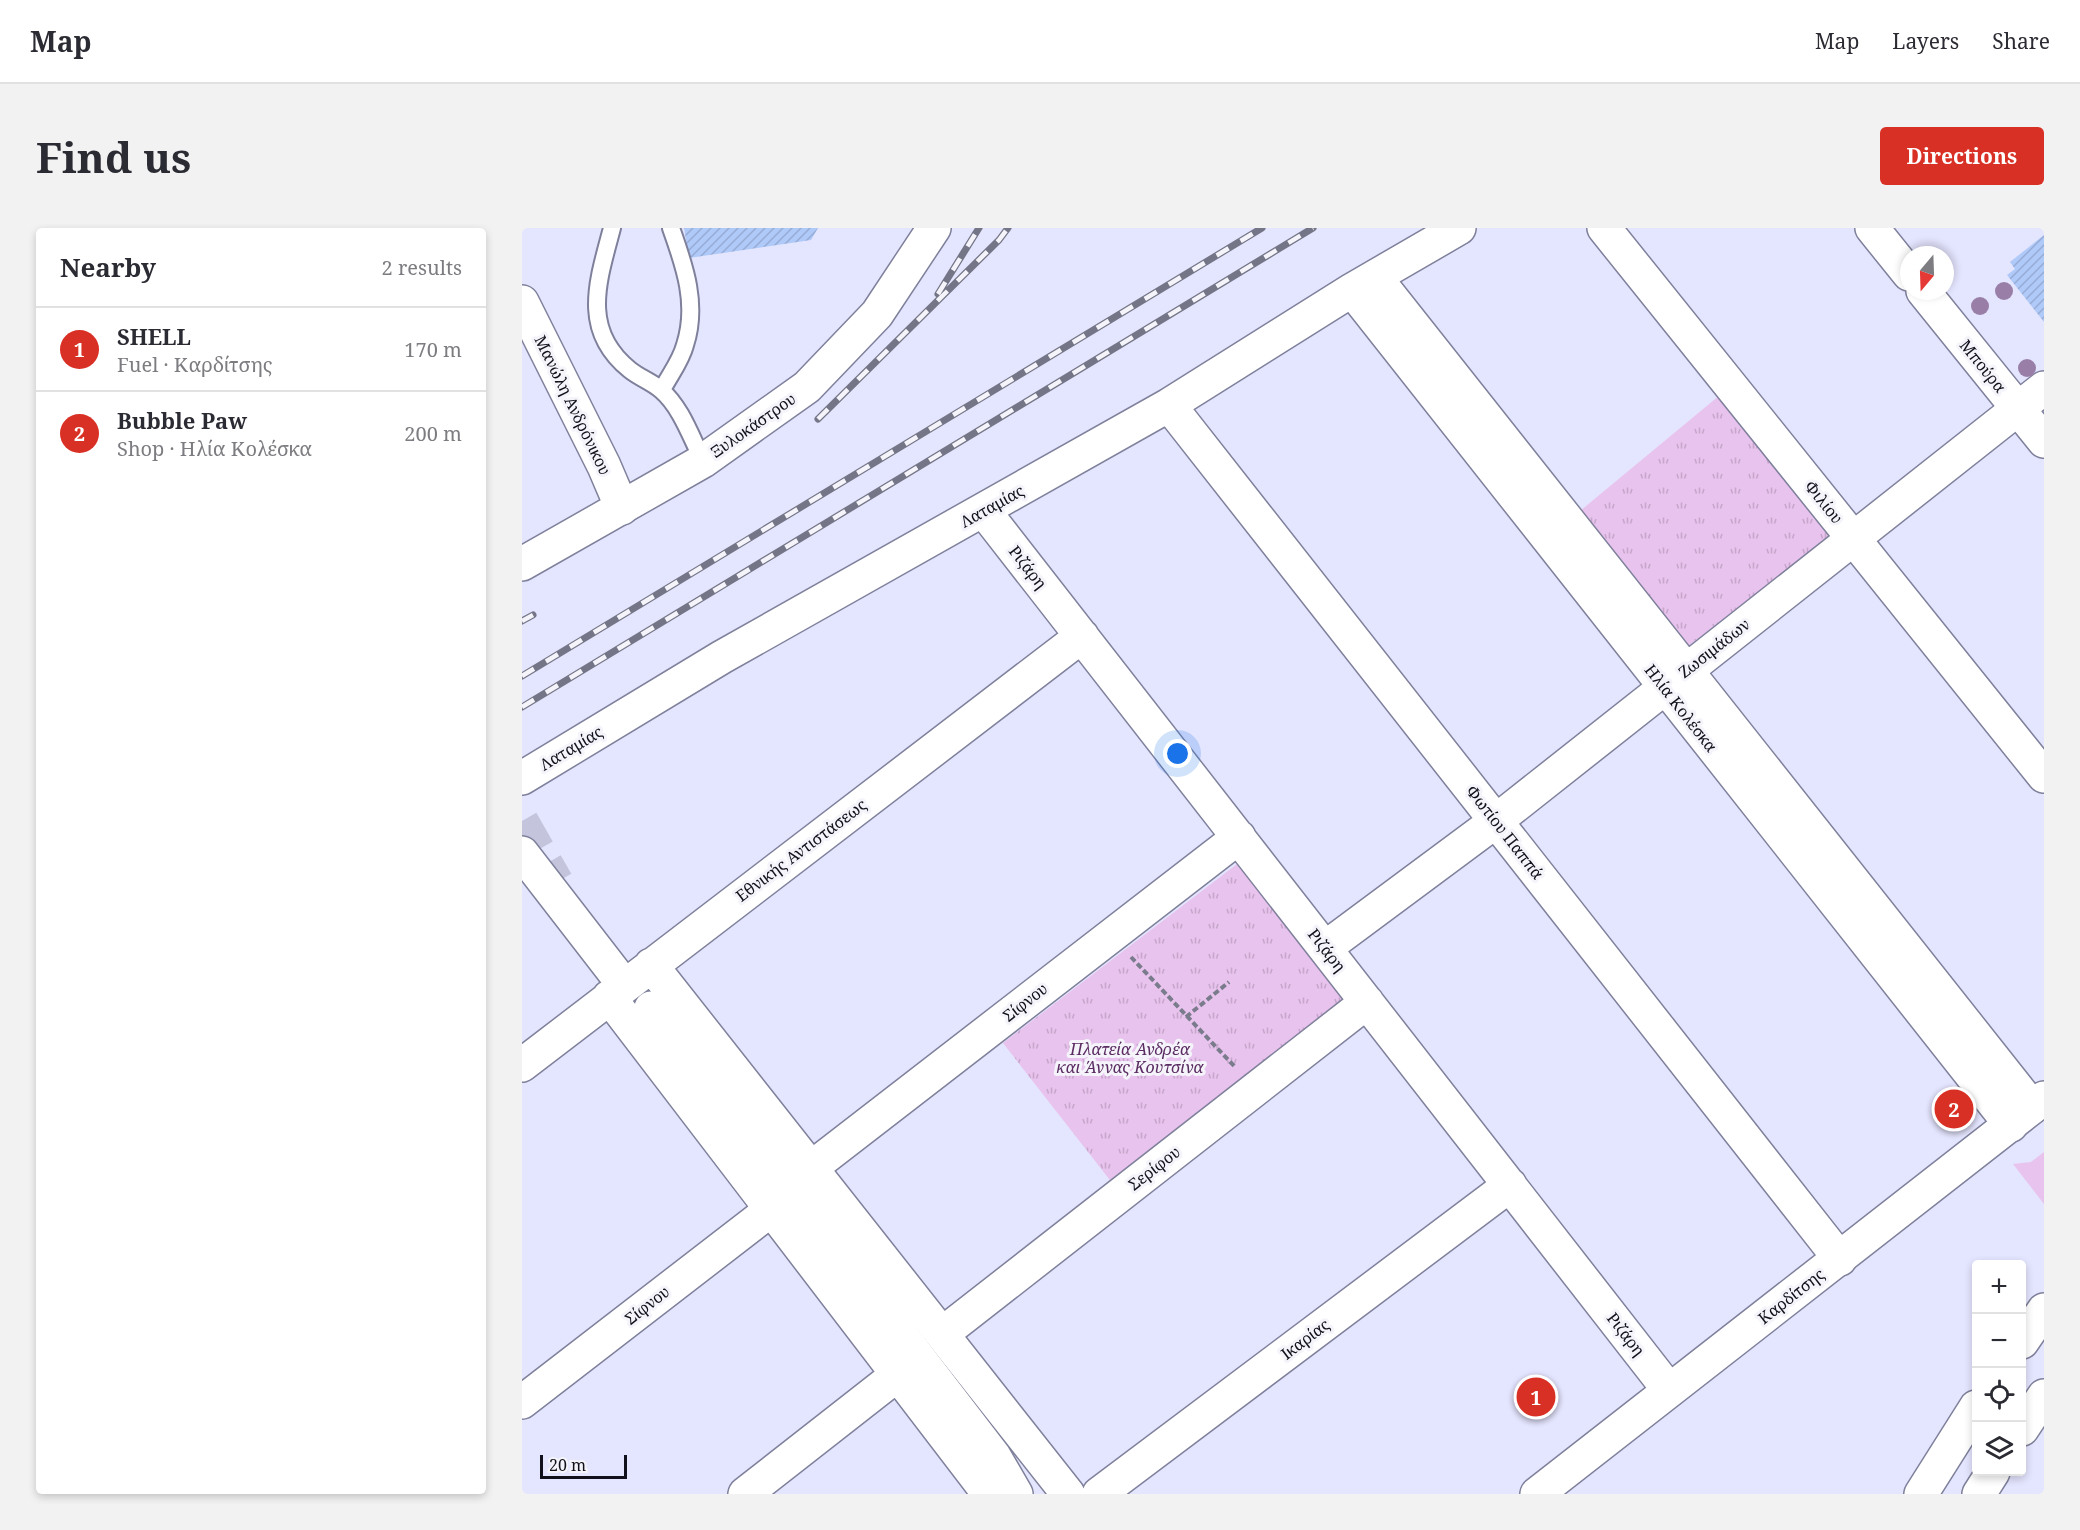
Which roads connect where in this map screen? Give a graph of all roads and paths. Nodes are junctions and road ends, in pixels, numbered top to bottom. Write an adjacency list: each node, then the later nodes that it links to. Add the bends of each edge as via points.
1 (612, 228): 12 (lane, via 596,290 597,321 611,351 630,370)
2 (671, 228): 12 (lane, via 686,271 692,312 685,346)
3 (934, 228): 16 (street, Ξυλοκάστρου, via 882,308 831,365 776,411)
4 (1459, 228): 8 (street, Λαταμίας)
5 (1604, 228): 19 (street, Φιλίου)
6 (1872, 228): 7 (street)
7 (1900, 263)
8 (1364, 283): 13 (street, Λαταμίας); 22 (street, Ηλία Κολέσκα)
9 (1930, 300): 14 (street, Μπούρα)
10 (522, 302): 17 (street, Μανώλη Ανδρόνικου)
11 (2044, 388): 14 (street, Ζωσιμάδων)
12 (662, 390): 16 (lane, via 678,411)
13 (1170, 405): 18 (street, Λαταμίας); 25 (street, Φωτίου Παππά)
14 (2018, 409): 15 (street, Μπούρα); 19 (street, Ζωσιμάδων)
15 (2044, 441)
16 (703, 460): 17 (street, Ξυλοκάστρου)
17 (622, 508): 20 (street, Ξυλοκάστρου)
18 (984, 511): 21 (street, Ριζάρη); 24 (street, Λαταμίας, via 722,657)
19 (1853, 539): 22 (street, Ζωσιμάδων); 23 (street, Φιλίου)
20 (522, 564)
21 (1082, 636): 26 (street, Ριζάρη); 30 (street, Εθνικής Αντιστάσεως)
22 (1675, 678): 25 (street, Ζωσιμάδων); 38 (street, Ηλία Κολέσκα)
23 (2044, 776)
24 (522, 778)
25 (1496, 821): 28 (street, Ζωσιμάδων); 42 (street, Φωτίου Παππά)
26 (1239, 837): 28 (street, Ριζάρη); 39 (street, Σίφνου)
27 (522, 853): 32 (street)
28 (1325, 948): 33 (street, Ριζάρη)
29 (1125, 950): 35 (path)
30 (651, 965): 32 (street, Εθνικής Αντιστάσεως); 39 (street)
31 (1229, 982): 35 (path)
32 (617, 991): 36 (street, Εθνικής Αντιστάσεως); 41 (street)
33 (1367, 1002): 40 (street, Ριζάρη); 44 (street, Σερίφου)
34 (651, 1008): 52 (street)
35 (1186, 1017): 37 (path)
36 (522, 1065)
37 (1240, 1073)
38 (2029, 1110): 42 (street, Καρδίτσης)
39 (811, 1168): 44 (street)
40 (1510, 1185): 47 (street, Ριζάρη); 59 (street, Ικαρίας)
41 (772, 1209): 46 (street); 49 (street, Σίφνου)
42 (1840, 1259): 47 (street, Καρδίτσης)
43 (2044, 1310): 45 (street)
44 (942, 1334): 58 (street)
45 (2026, 1336)
46 (897, 1375): 54 (street); 55 (street)
47 (1669, 1390): 60 (street, Καρδίτσης)
48 (2044, 1396): 51 (street)
49 (522, 1402)
50 (1972, 1415): 61 (street)
51 (2026, 1423)
52 (994, 1456): 56 (street); 57 (street)
53 (1990, 1476): 62 (street)
54 (745, 1494)
55 (989, 1494)
56 (1016, 1494)
57 (1036, 1494)
58 (1068, 1494)
59 (1099, 1494)
60 (1537, 1494)
61 (1921, 1494)
62 (1978, 1494)

